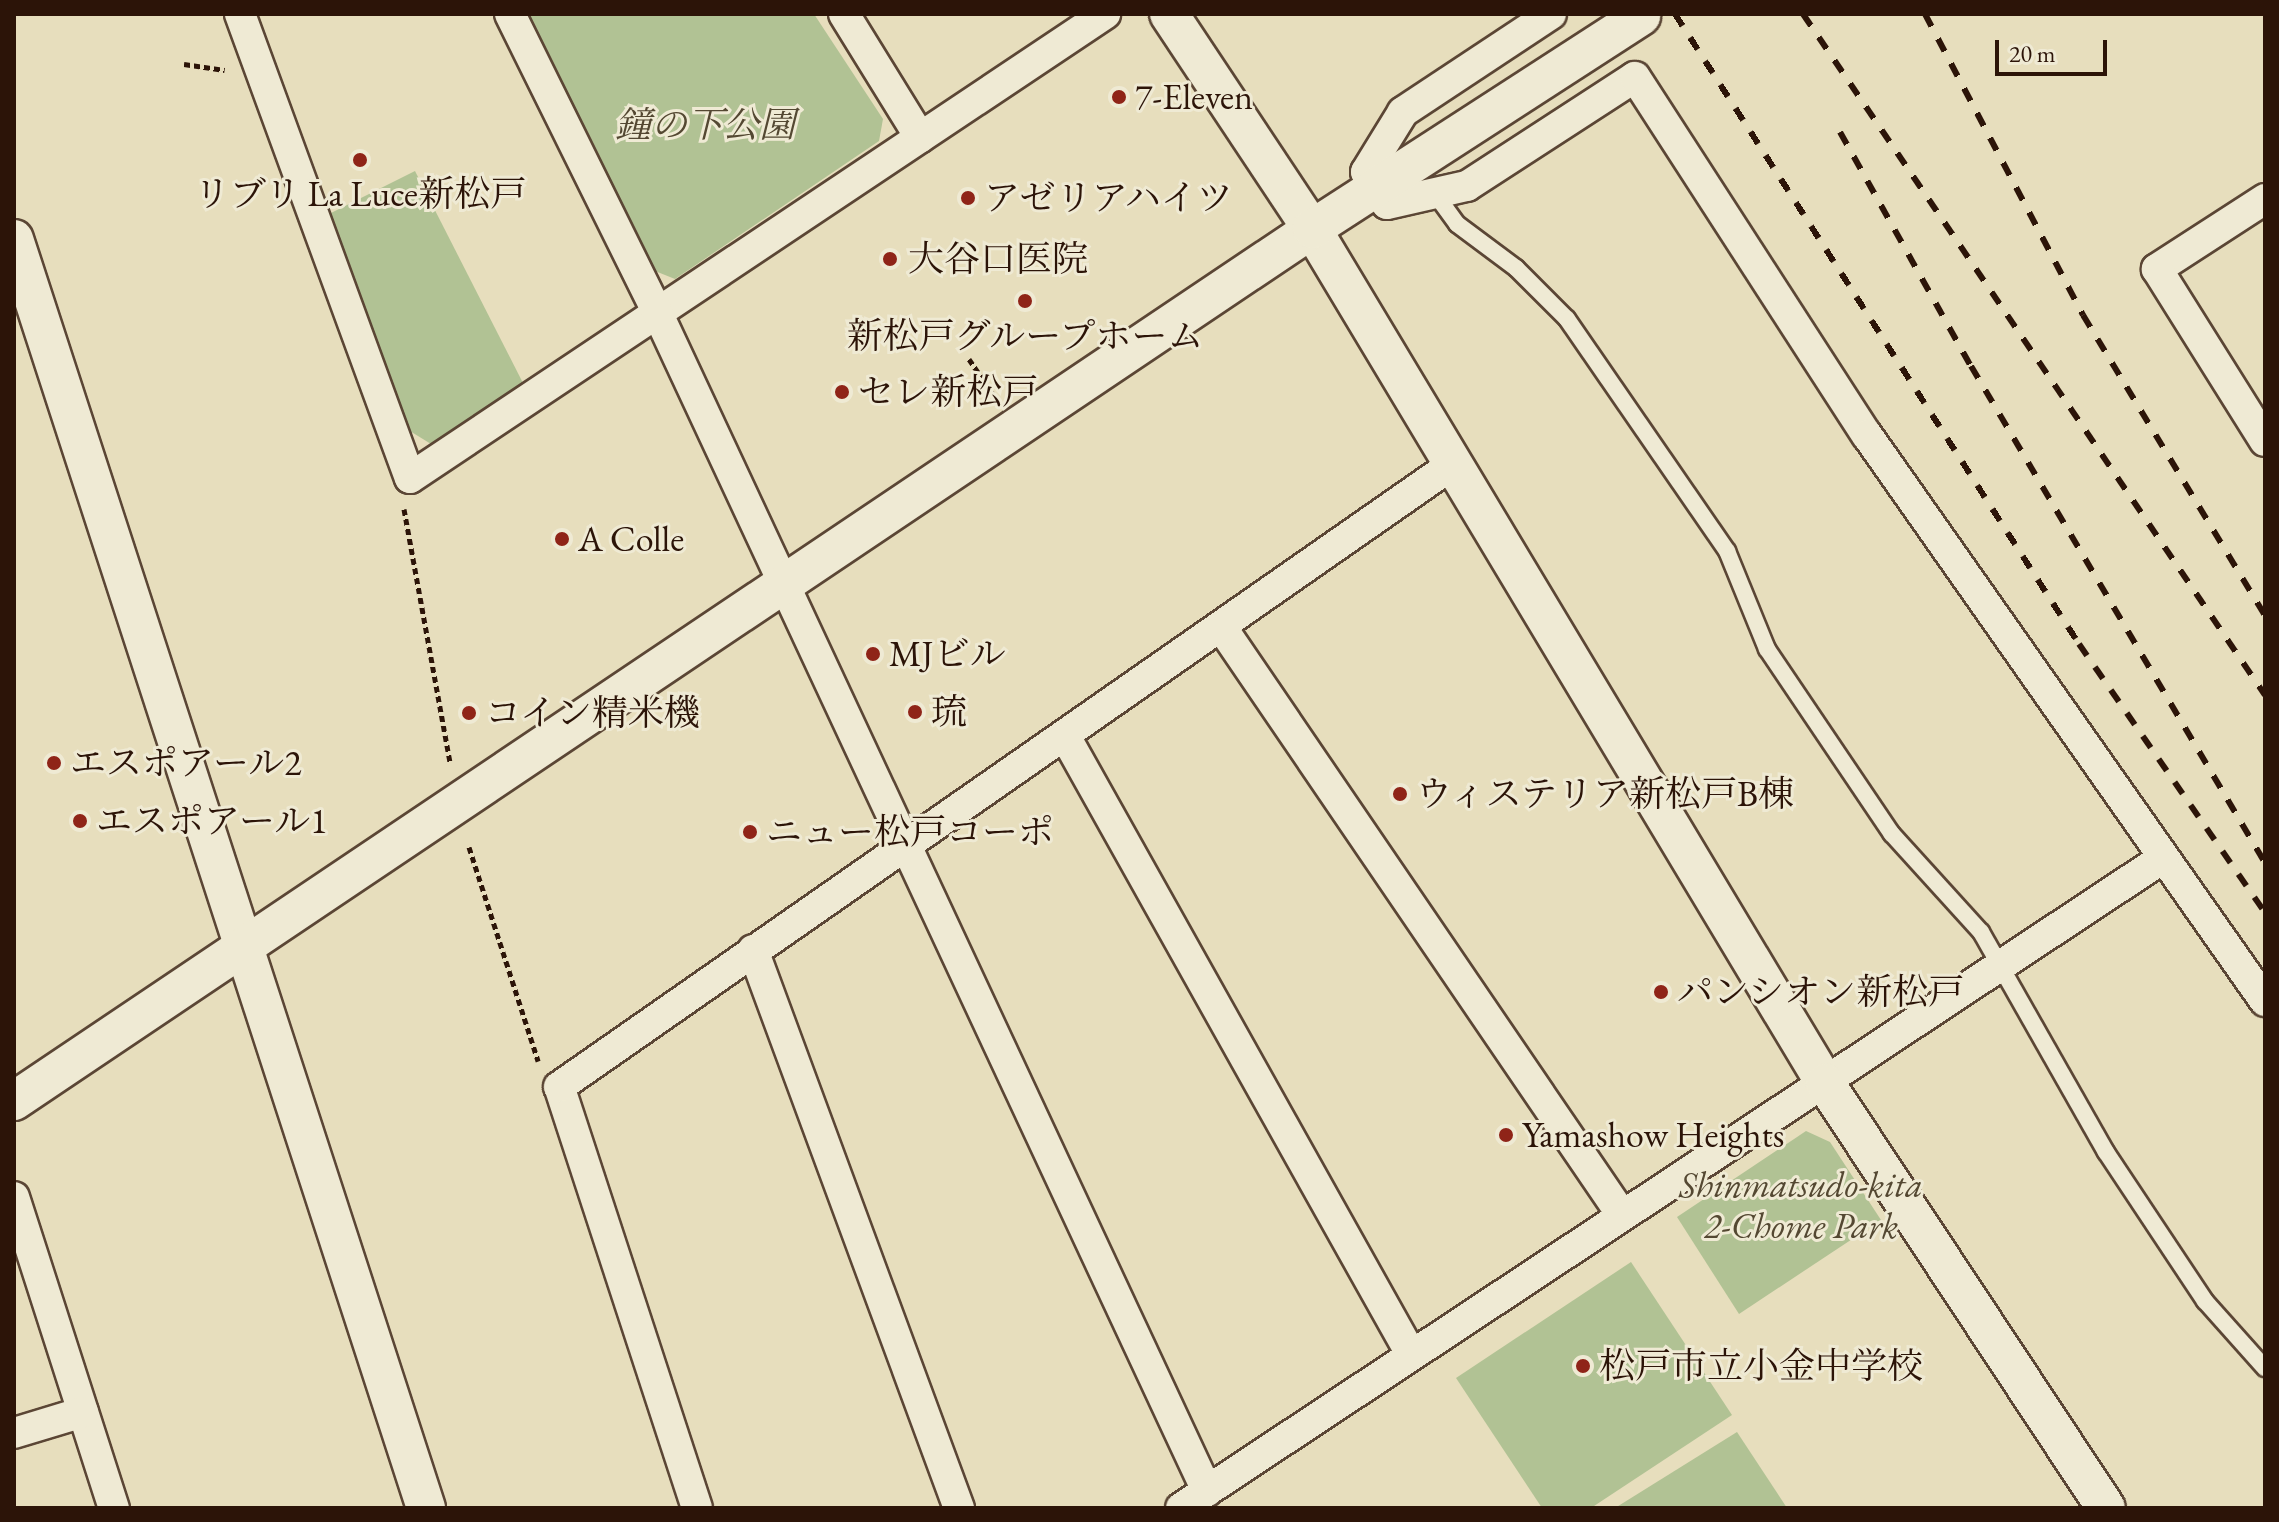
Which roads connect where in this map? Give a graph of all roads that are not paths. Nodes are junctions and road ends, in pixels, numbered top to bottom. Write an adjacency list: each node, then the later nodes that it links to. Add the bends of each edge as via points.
1 (240, 14): 14 (street, via 410,478)
2 (510, 14): 14 (street)
3 (844, 14): 8 (street)
4 (1105, 14): 8 (street)
5 (1169, 14): 12 (street)
6 (1551, 14): 9 (street, via 1403,112 1366,172)
7 (1641, 16): 9 (street)
8 (920, 137): 14 (street)
9 (1376, 187): 10 (street, via 1387,204); 12 (street)
10 (1436, 195): 21 (street, via 1467,186 1635,77 1867,435); 24 (lane, via 1457,224 1516,268 1567,319 1727,551 1767,649 1892,834 1981,932)
11 (2265, 199): 15 (street, via 2157,269)
12 (1312, 229): 16 (street); 17 (street)
13 (14, 239): 22 (street)
14 (658, 314): 17 (street)
15 (2265, 441)
16 (1453, 464): 18 (street); 26 (street)
17 (785, 586): 20 (street); 22 (street)
18 (1222, 628): 19 (street); 29 (street)
19 (1065, 736): 20 (street); 30 (street)
20 (904, 842): 23 (street); 34 (street)
21 (2163, 858): 24 (street); 25 (street)
22 (244, 950): 27 (street); 36 (street)
23 (753, 950): 37 (street, via 559,1087); 38 (street)
24 (2002, 965): 26 (street); 31 (lane, via 2106,1152 2205,1301)
25 (2265, 1001)
26 (1825, 1083): 29 (street); 40 (street)
27 (14, 1101)
28 (14, 1197): 32 (street)
29 (1622, 1215): 30 (street)
30 (1411, 1354): 34 (street)
31 (2265, 1368)
32 (83, 1412): 33 (street); 35 (street)
33 (14, 1433)
34 (1207, 1491): 39 (street)
35 (114, 1508)
36 (426, 1508)
37 (697, 1508)
38 (959, 1508)
39 (1181, 1508)
40 (2106, 1508)

